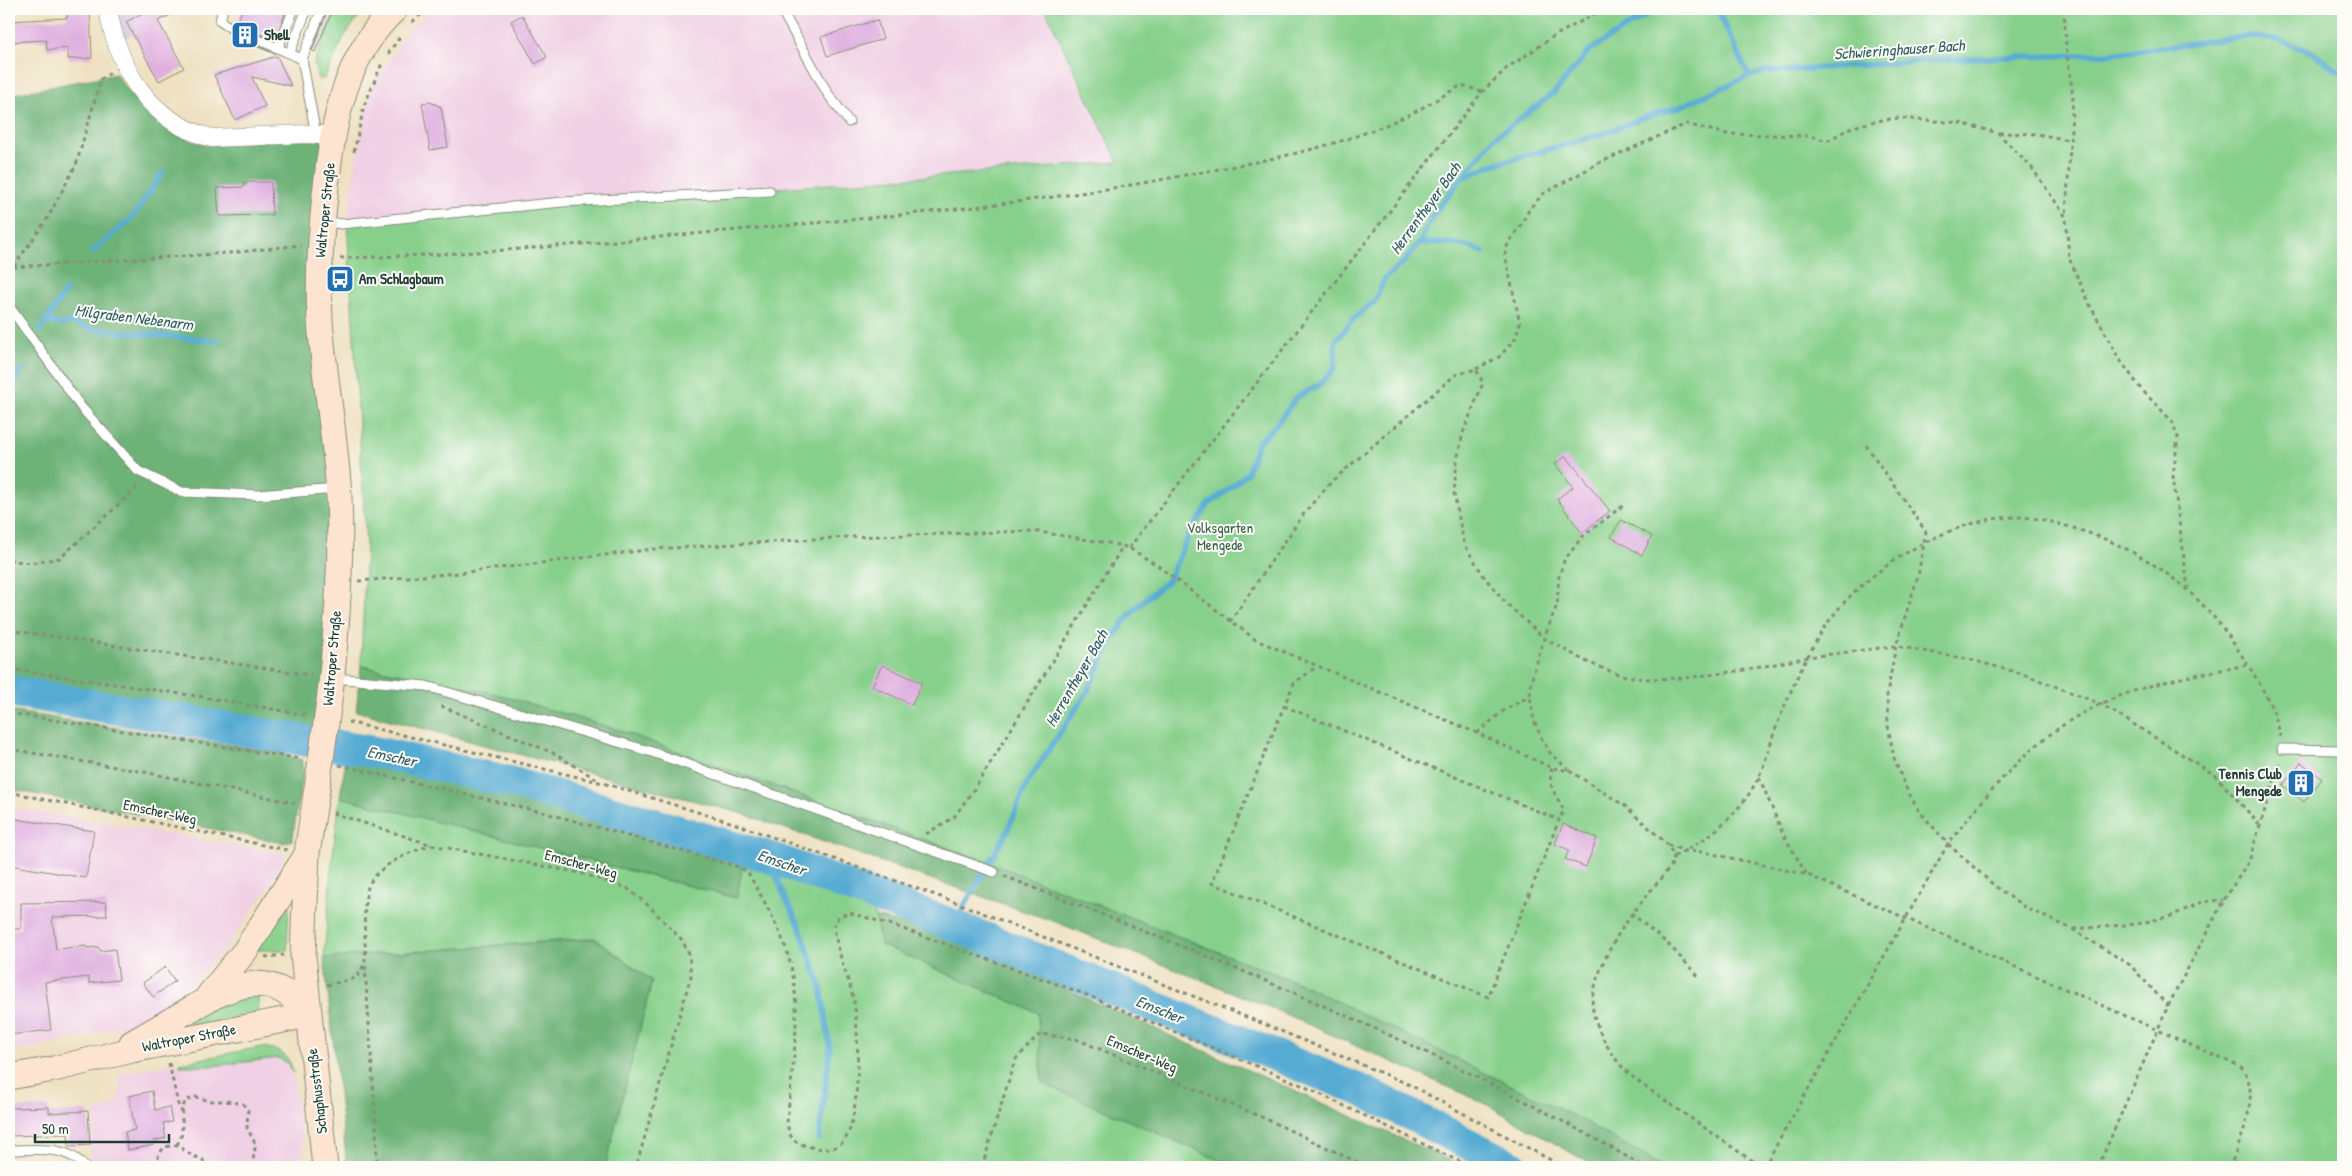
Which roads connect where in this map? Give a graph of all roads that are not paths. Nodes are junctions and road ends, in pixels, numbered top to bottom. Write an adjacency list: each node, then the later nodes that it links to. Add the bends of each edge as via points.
1 (108, 9): 14 (street, via 111,29 136,87 180,126 212,138)
2 (224, 9): 8 (lane, via 220,21)
3 (294, 9): 10 (lane)
4 (307, 9): 11 (lane)
5 (322, 9): 12 (lane)
6 (781, 9): 13 (lane, via 828,94)
7 (398, 16): 14 (main road, Waltroper Straße, via 372,34 359,54)
8 (234, 30)
9 (257, 39): 10 (lane)
10 (278, 48): 11 (lane)
11 (290, 52): 12 (lane)
12 (302, 59): 14 (lane)
13 (849, 122)
14 (324, 135): 16 (main road, Waltroper Straße)
15 (770, 191): 16 (lane, via 562,202 341,224)
16 (322, 221): 18 (main road, Waltroper Straße, via 320,320)
17 (9, 306): 18 (lane, via 81,407 138,471 182,492 257,495)
18 (338, 489): 19 (main road, Waltroper Straße, via 339,581)
19 (330, 686): 22 (main road, Waltroper Straße, bridge); 23 (lane, via 426,686 649,751)
20 (2282, 749): 21 (lane)
21 (2343, 750)
22 (307, 854): 24 (main road, via 245,951); 25 (main road, Waltroper Straße, via 303,955)
23 (994, 872)
24 (204, 1001): 25 (main road, via 237,986 264,984 290,995); 26 (main road)
25 (308, 1015): 26 (main road, Waltroper Straße); 30 (main road, Schaphusstraße)
26 (113, 1054): 27 (main road, Waltroper Straße)
27 (9, 1077)
28 (9, 1150): 29 (lane, via 61,1151)
29 (85, 1167)
30 (325, 1167)

